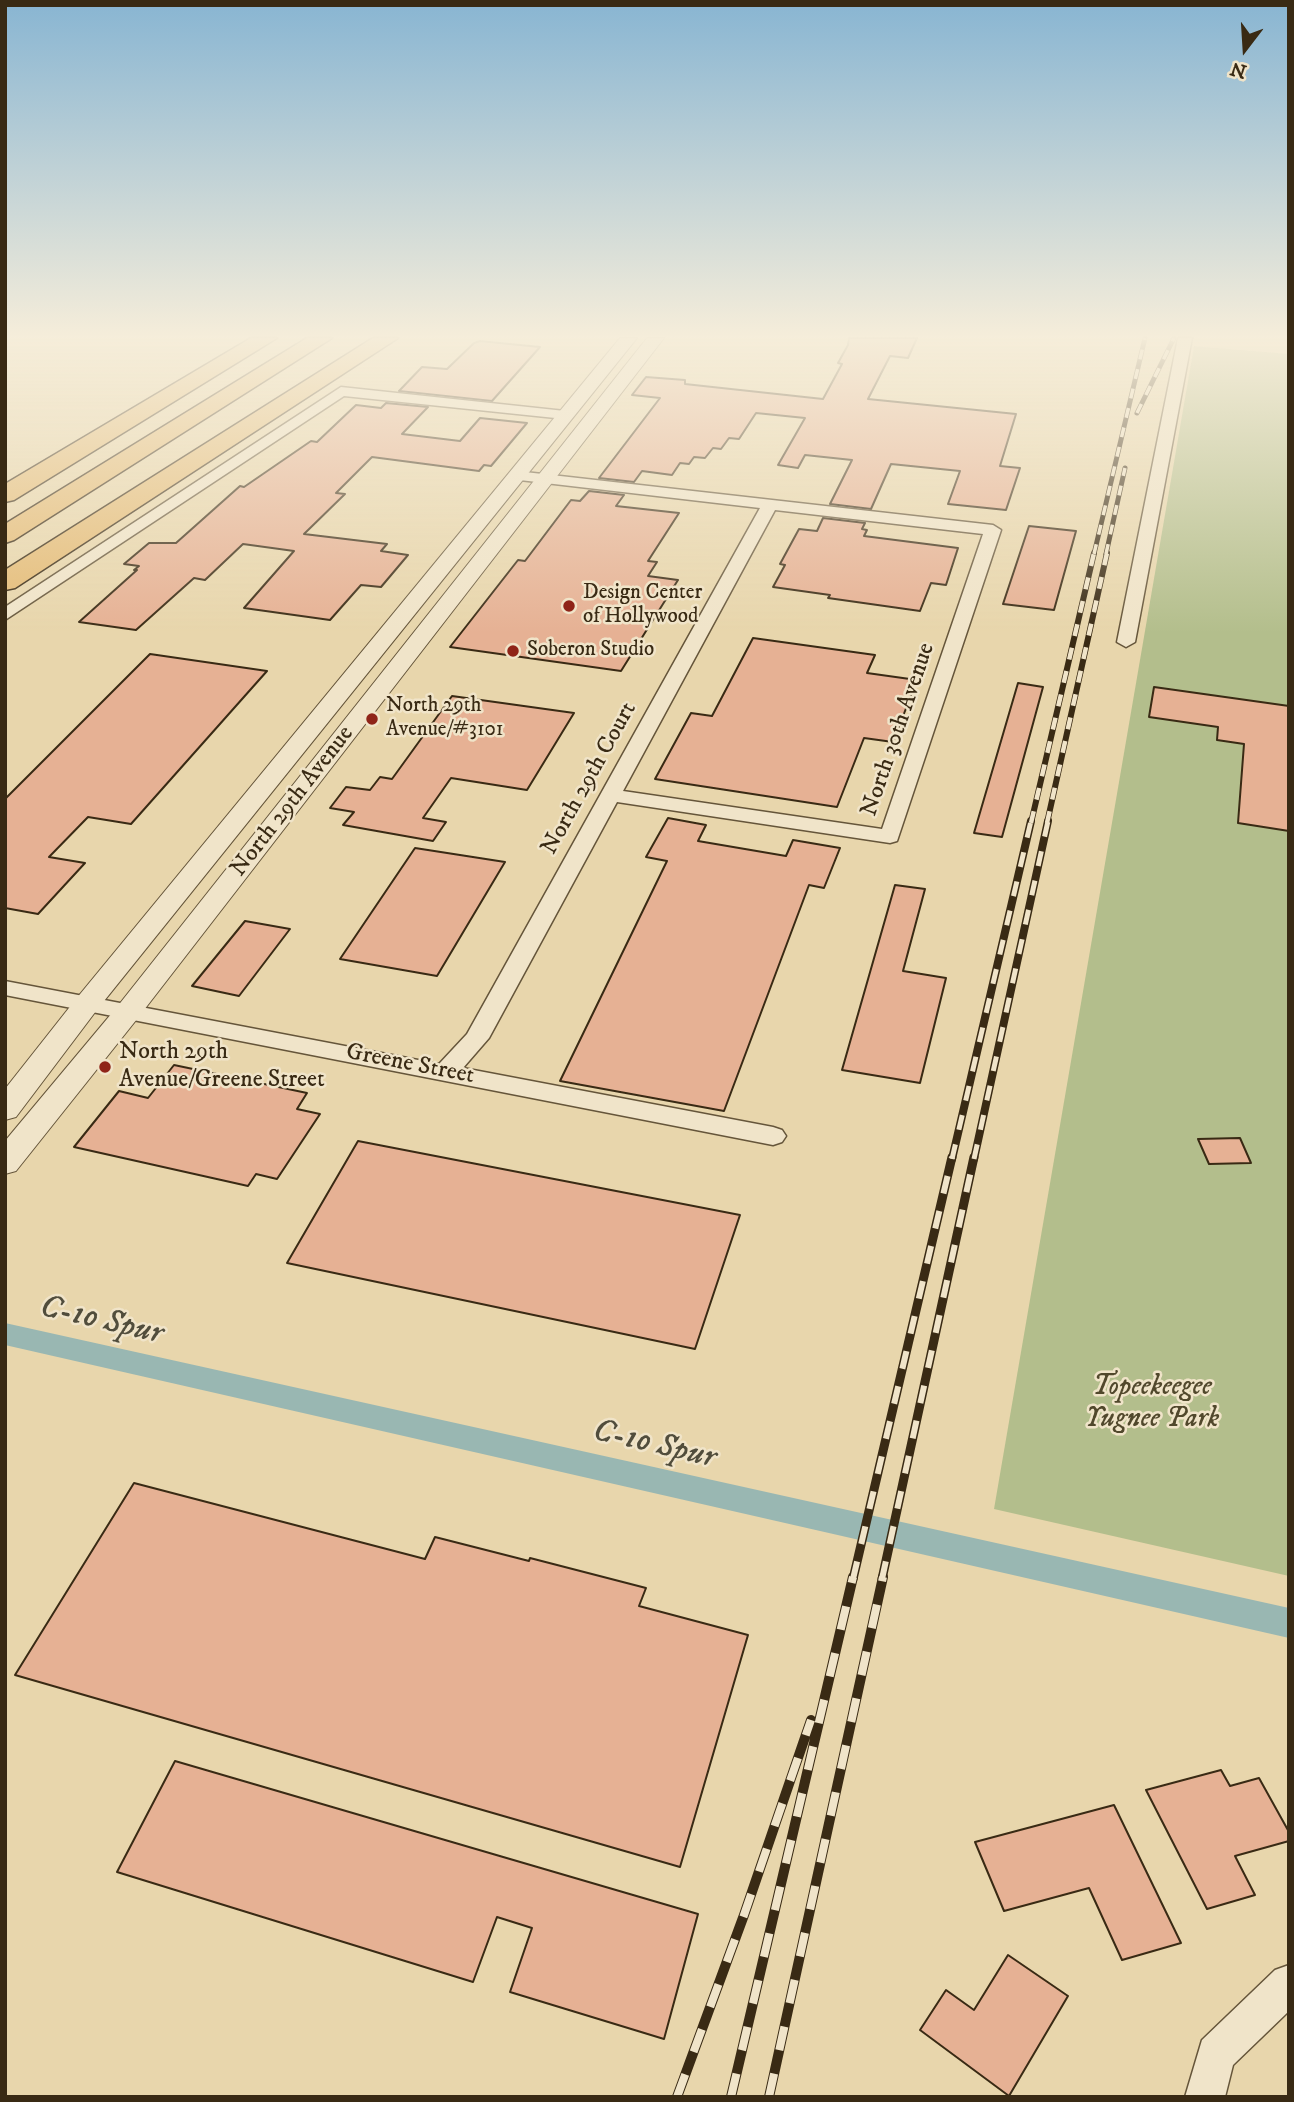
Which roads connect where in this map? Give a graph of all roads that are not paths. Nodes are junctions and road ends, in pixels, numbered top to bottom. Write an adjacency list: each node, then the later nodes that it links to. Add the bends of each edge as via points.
1 (68, 436): 11 (highway)
2 (103, 436): 14 (highway)
3 (132, 436): 16 (highway)
4 (164, 436): 17 (highway)
5 (189, 436): 18 (highway)
6 (234, 436): 19 (highway)
7 (273, 436): 20 (street)
8 (548, 436): 12 (street, North 29th Avenue)
9 (579, 436): 13 (street, North 29th Avenue)
10 (1166, 436): 21 (street)
11 (5, 474)
12 (516, 476): 13 (street); 24 (street, North 29th Avenue)
13 (545, 480): 15 (street); 25 (street, North 29th Avenue)
14 (5, 495)
15 (769, 506): 22 (street, North 29th Court); 22 (street, North 30th Avenue, via 993,530 890,837)
16 (5, 512)
17 (5, 535)
18 (5, 552)
19 (5, 582)
20 (5, 615)
21 (1126, 642)
22 (610, 796): 26 (street, North 29th Court, via 477,1038)
23 (5, 988): 24 (street, Greene Street)
24 (86, 1005): 25 (street, Greene Street); 27 (street, North 29th Avenue)
25 (127, 1013): 26 (street, Greene Street); 29 (street, North 29th Avenue)
26 (446, 1072): 28 (street, Greene Street)
27 (5, 1110)
28 (773, 1136)
29 (5, 1163)
30 (1289, 1984): 31 (street, via 1216,2054)
31 (1205, 2097)

